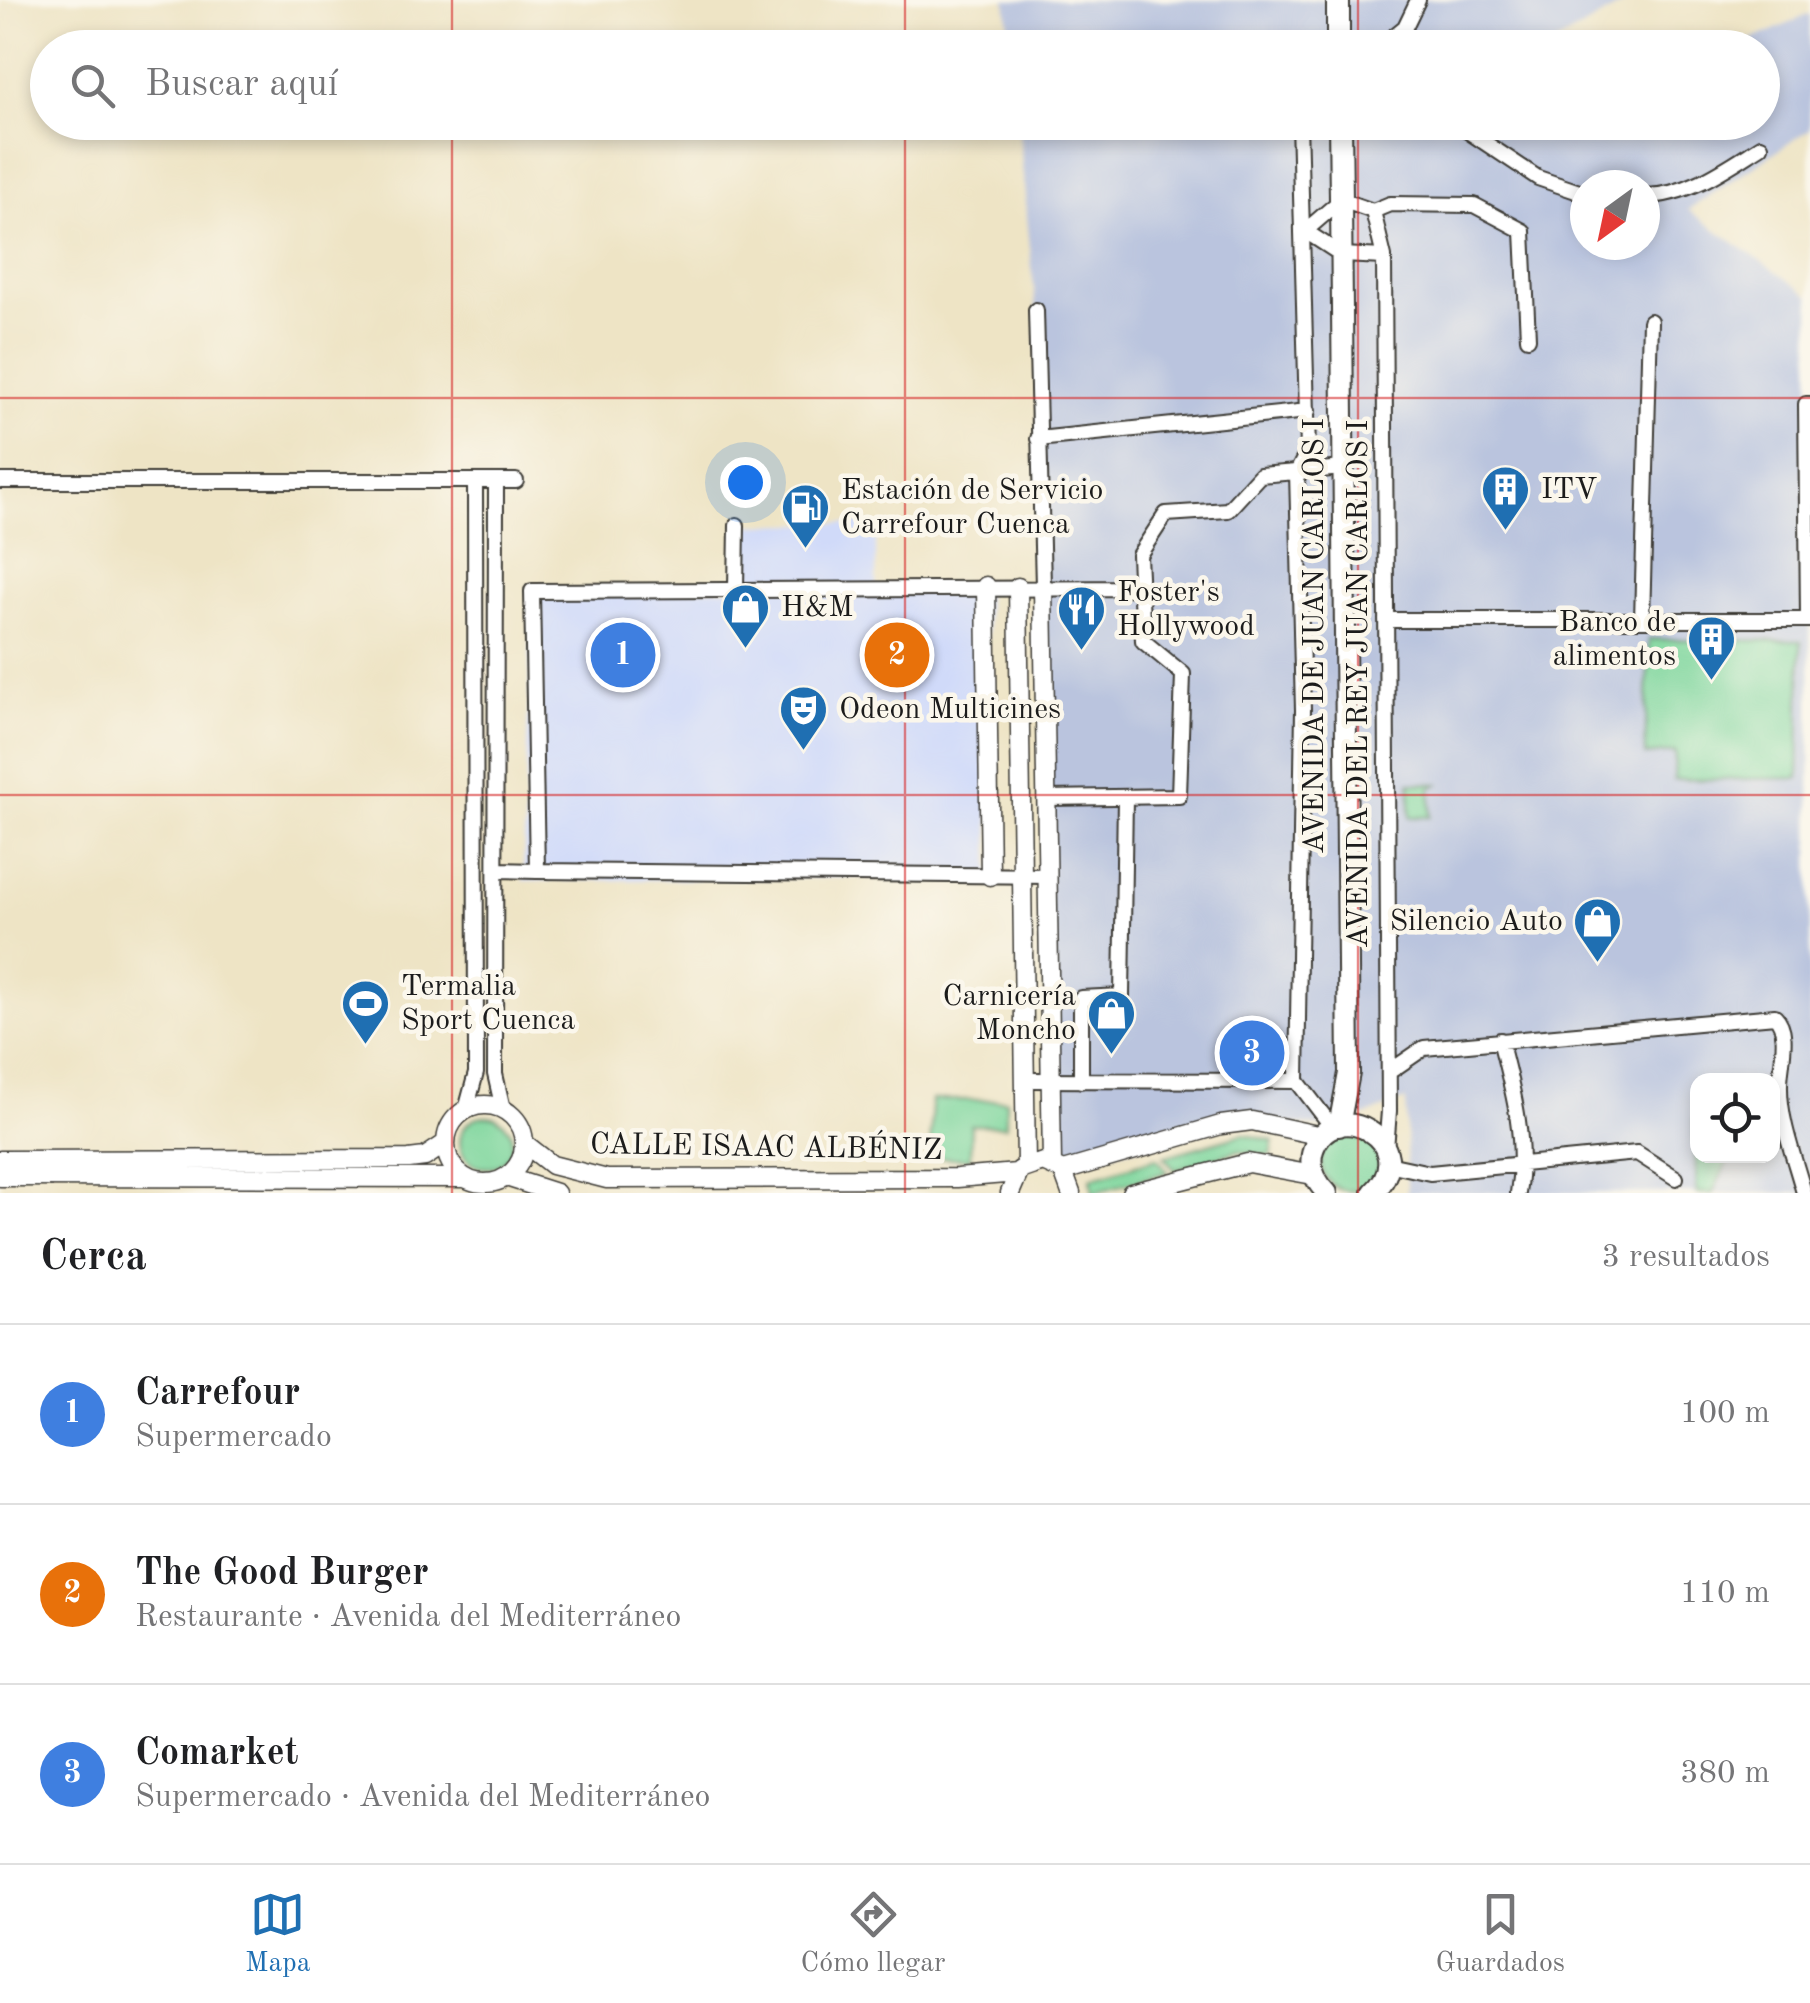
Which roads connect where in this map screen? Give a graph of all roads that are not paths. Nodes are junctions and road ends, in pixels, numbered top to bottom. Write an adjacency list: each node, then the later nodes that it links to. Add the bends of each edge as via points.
1 (1338, 0): 3 (main road)
2 (1418, 0): 4 (street)
3 (1338, 30)
4 (1401, 30)
5 (1300, 140): 13 (street)
6 (1340, 140): 11 (main road)
7 (1481, 140): 9 (street, via 1538,178)
8 (1761, 146): 10 (street, via 1710,178)
9 (1570, 189)
10 (1660, 196)
11 (1341, 200): 12 (street); 13 (street); 14 (main road, AVENIDA DE JUAN CARLOS I)
12 (1372, 211): 15 (street, AVENIDA DEL REY JUAN CARLOS I); 18 (street, via 1390,204 1474,205 1524,232)
13 (1305, 231): 14 (street); 20 (street)
14 (1342, 255): 15 (street); 22 (main road, AVENIDA DE JUAN CARLOS I)
15 (1384, 257): 34 (street, AVENIDA DEL REY JUAN CARLOS I)
16 (1036, 310): 21 (street)
17 (1650, 321): 35 (street)
18 (1528, 338)
19 (1810, 404): 36 (street)
20 (1308, 411): 21 (street); 23 (street, via 1308,451)
21 (1038, 439): 30 (street)
22 (1344, 468): 23 (street); 53 (main road, AVENIDA DE JUAN CARLOS I)
23 (1298, 472): 33 (street, via 1260,474 1228,510 1166,514 1139,555); 49 (street, via 1303,730)
24 (0, 480): 25 (street)
25 (475, 481): 26 (street); 51 (street, via 476,1073)
26 (496, 481): 27 (street); 39 (street)
27 (516, 481)
28 (737, 525): 32 (street)
29 (986, 586): 31 (street); 32 (street); 41 (street)
30 (1043, 586): 31 (street); 33 (street); 38 (street)
31 (1018, 587): 42 (street)
32 (736, 588): 40 (street, via 532,591)
33 (1141, 588): 37 (street, via 1143,642 1183,674 1179,796)
34 (1386, 620): 35 (street); 45 (street, AVENIDA DEL REY JUAN CARLOS I)
35 (1642, 620): 36 (street)
36 (1809, 620)
37 (1125, 797): 38 (street); 48 (street, via 1122,996 1081,998)
38 (1046, 798): 43 (street)
39 (496, 870): 40 (street); 50 (street, via 495,1074)
40 (537, 871): 41 (street)
41 (990, 876): 42 (street)
42 (1024, 876): 43 (street); 46 (street)
43 (1048, 876): 47 (street)
44 (1500, 1040): 45 (street, via 1424,1048); 57 (street); 74 (street, via 1775,1016 1784,1036 1782,1104)
45 (1389, 1072): 52 (street, AVENIDA DEL REY JUAN CARLOS I)
46 (1024, 1080): 47 (street); 59 (street)
47 (1051, 1081): 48 (street); 58 (street)
48 (1081, 1081): 49 (street)
49 (1296, 1081): 53 (street)
50 (503, 1109): 51 (street); 54 (street, via 518,1123)
51 (466, 1110): 55 (street)
52 (1389, 1111): 53 (street); 60 (street, AVENIDA DEL REY JUAN CARLOS I)
53 (1345, 1129): 58 (street, CALLE ISAAC ALBÉNIZ, via 1221,1124); 60 (main road); 68 (main road, AVENIDA DE JUAN CARLOS I, via 1312,1154)
54 (524, 1143): 59 (street, CALLE ISAAC ALBÉNIZ, via 552,1164 607,1179 958,1178); 64 (street, via 520,1162)
55 (446, 1144): 56 (street, via 408,1158); 63 (street)
56 (0, 1160)
57 (1522, 1166): 60 (street); 62 (street, via 1637,1153); 73 (street)
58 (1058, 1168): 59 (street, CALLE ISAAC ALBÉNIZ); 71 (street)
59 (1021, 1169): 70 (street)
60 (1383, 1176)
61 (0, 1177): 65 (street)
62 (1676, 1178)
63 (468, 1183): 64 (street); 67 (street)
64 (497, 1184): 69 (street)
65 (137, 1185): 66 (street)
66 (280, 1185): 67 (street)
67 (372, 1185)
68 (1321, 1188): 72 (street, via 1248,1163)
69 (556, 1193)
70 (1010, 1193)
71 (1071, 1193)
72 (1131, 1193)
73 (1518, 1193)
74 (1804, 1193)

